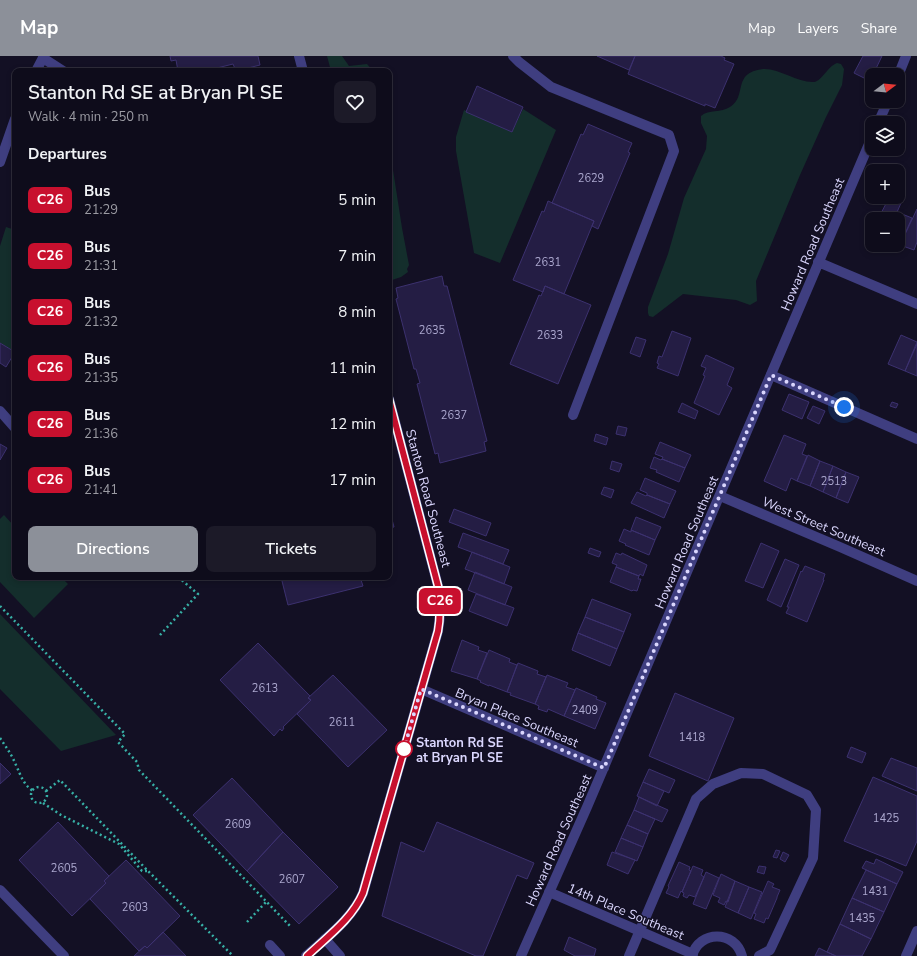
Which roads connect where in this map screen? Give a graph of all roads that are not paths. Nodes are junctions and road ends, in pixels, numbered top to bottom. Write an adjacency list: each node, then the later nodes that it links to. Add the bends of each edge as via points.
1 (299, 56): 7 (street)
2 (512, 56): 17 (street, via 551,87 668,135 674,151)
3 (906, 56): 8 (street)
4 (43, 57): 5 (street); 6 (street)
5 (38, 68)
6 (59, 68)
7 (302, 68)
8 (901, 68)
9 (12, 128): 11 (street)
10 (865, 153): 12 (street, Howard Road Southeast)
11 (0, 162)
12 (818, 262): 13 (street); 14 (street, Howard Road Southeast)
13 (917, 304)
14 (771, 375): 19 (street); 20 (street, Howard Road Southeast)
15 (392, 410): 22 (street, Stanton Road Southeast, via 441,605 438,631)
16 (0, 411): 18 (street)
17 (573, 415)
18 (12, 425)
19 (917, 439)
20 (720, 496): 21 (street, West Street Southeast); 23 (street, Howard Road Southeast)
21 (917, 581)
22 (421, 689): 23 (street, Bryan Place Southeast); 28 (street, Stanton Road Southeast, via 360,901 351,914)
23 (604, 768): 25 (street, Howard Road Southeast)
24 (0, 890): 31 (street)
25 (549, 892): 26 (street, 14th Place Southeast); 35 (street, Howard Road Southeast)
26 (640, 931): 30 (street, 14th Place Southeast); 36 (street); 38 (street, via 696,799 713,784 741,774 764,774 808,795 816,810 813,858 770,950)
27 (916, 936): 39 (street)
28 (325, 939): 33 (street, Stanton Road Southeast); 34 (street)
29 (270, 945): 32 (street)
30 (692, 955): 37 (street, via 701,941 710,936 720,936 738,945)
31 (64, 956)
32 (280, 956)
33 (306, 956)
34 (340, 956)
35 (521, 956)
36 (629, 956)
37 (742, 956)
38 (759, 956)
39 (906, 956)

